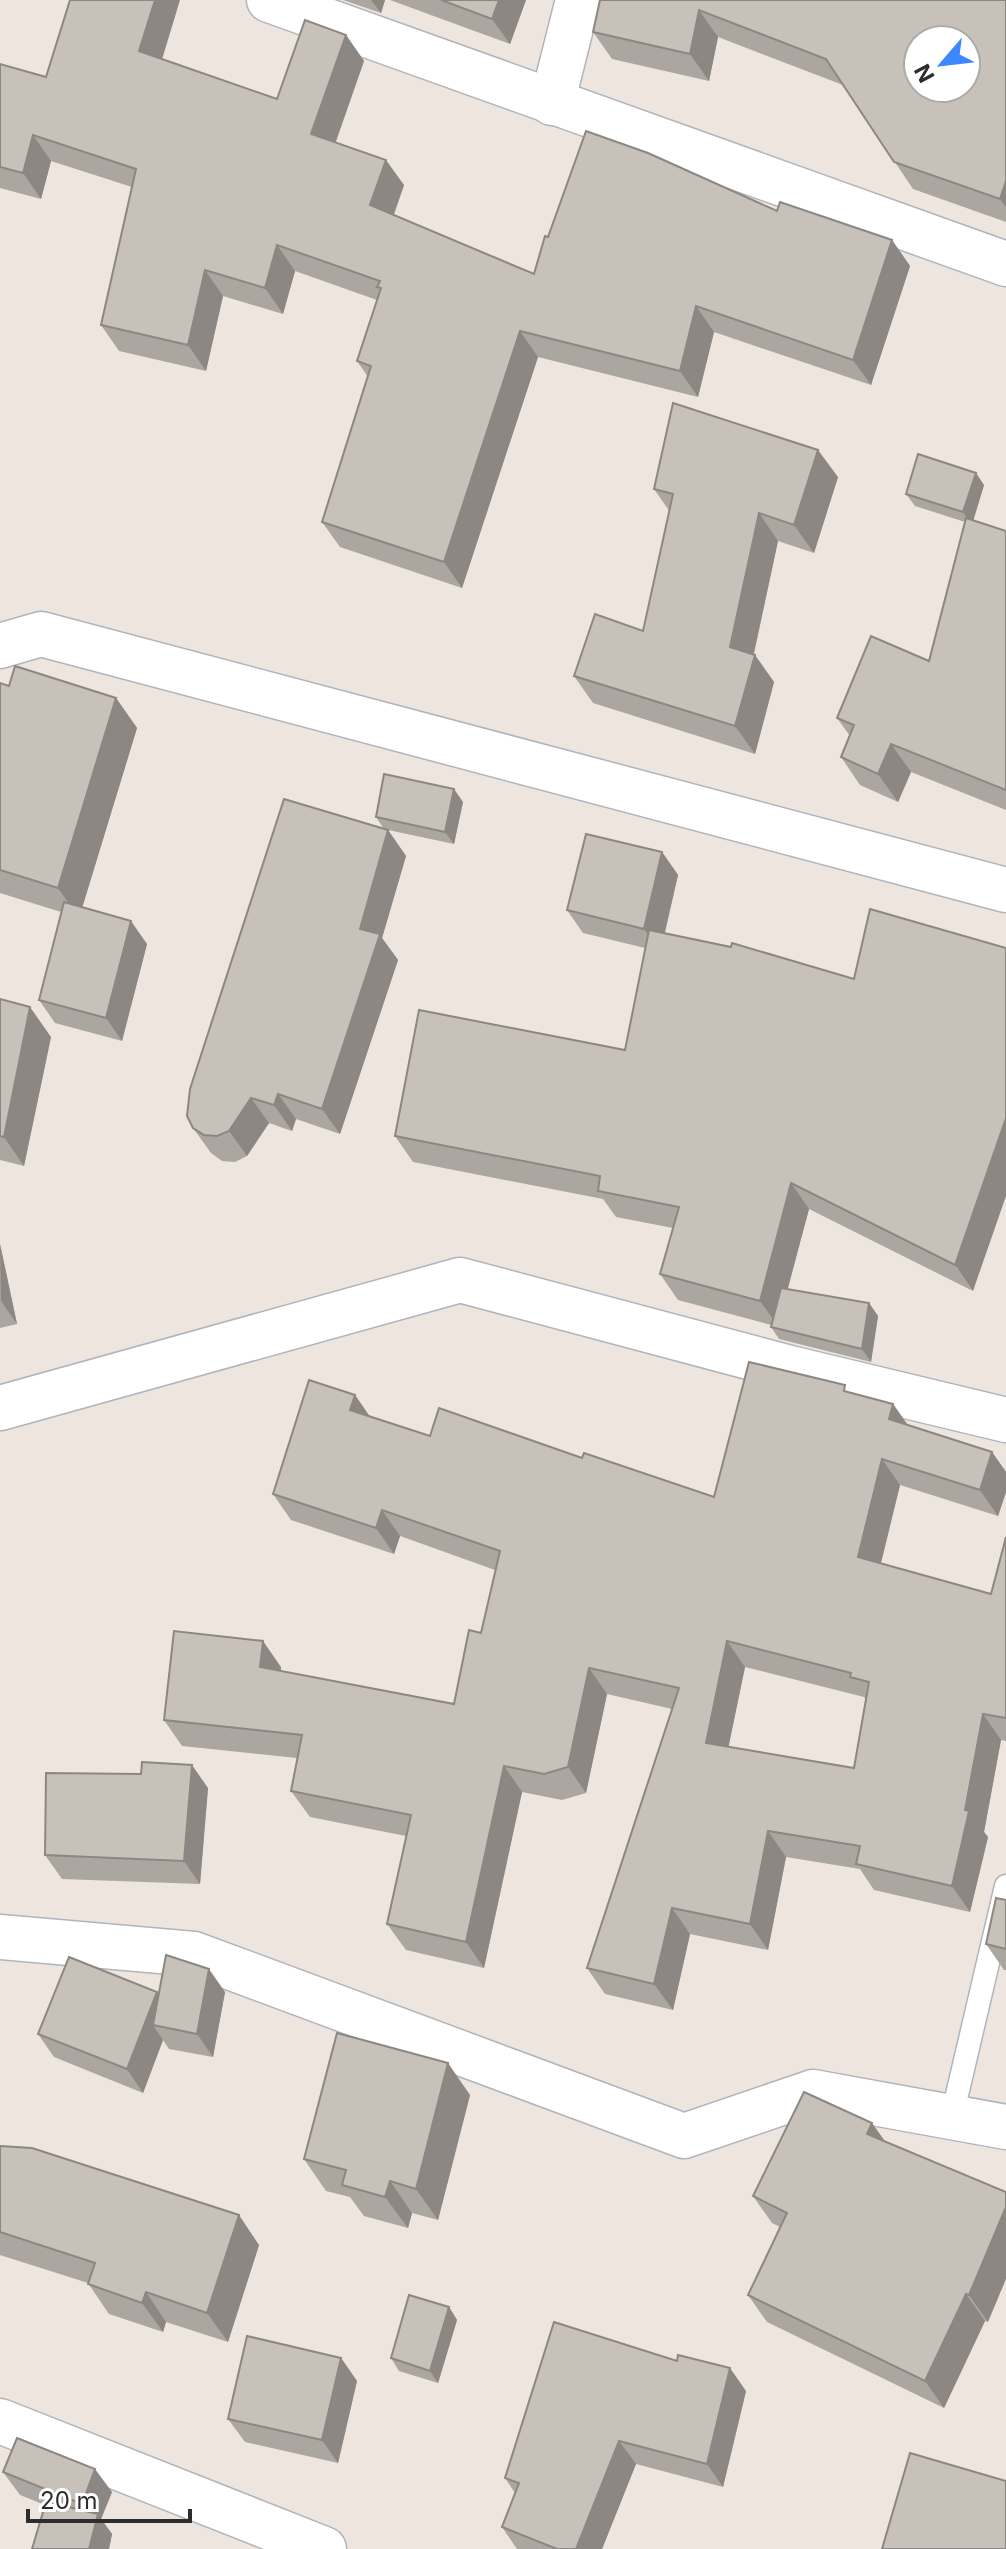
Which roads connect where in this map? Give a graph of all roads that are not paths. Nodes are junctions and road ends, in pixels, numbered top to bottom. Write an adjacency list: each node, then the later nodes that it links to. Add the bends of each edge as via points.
1 (269, 0): 3 (street)
2 (578, 0): 3 (street)
3 (552, 103): 4 (street)
4 (1006, 264)
5 (0, 646): 6 (street, via 41,634)
6 (1006, 890)
7 (0, 1408): 8 (street, via 460,1280)
8 (1006, 1420)
9 (1006, 1886): 11 (lane)
10 (0, 1937): 11 (street, via 194,1954 684,2136 813,2092)
11 (952, 2116): 12 (street)
12 (1006, 2127)
13 (0, 2421): 14 (street)
14 (324, 2549)

